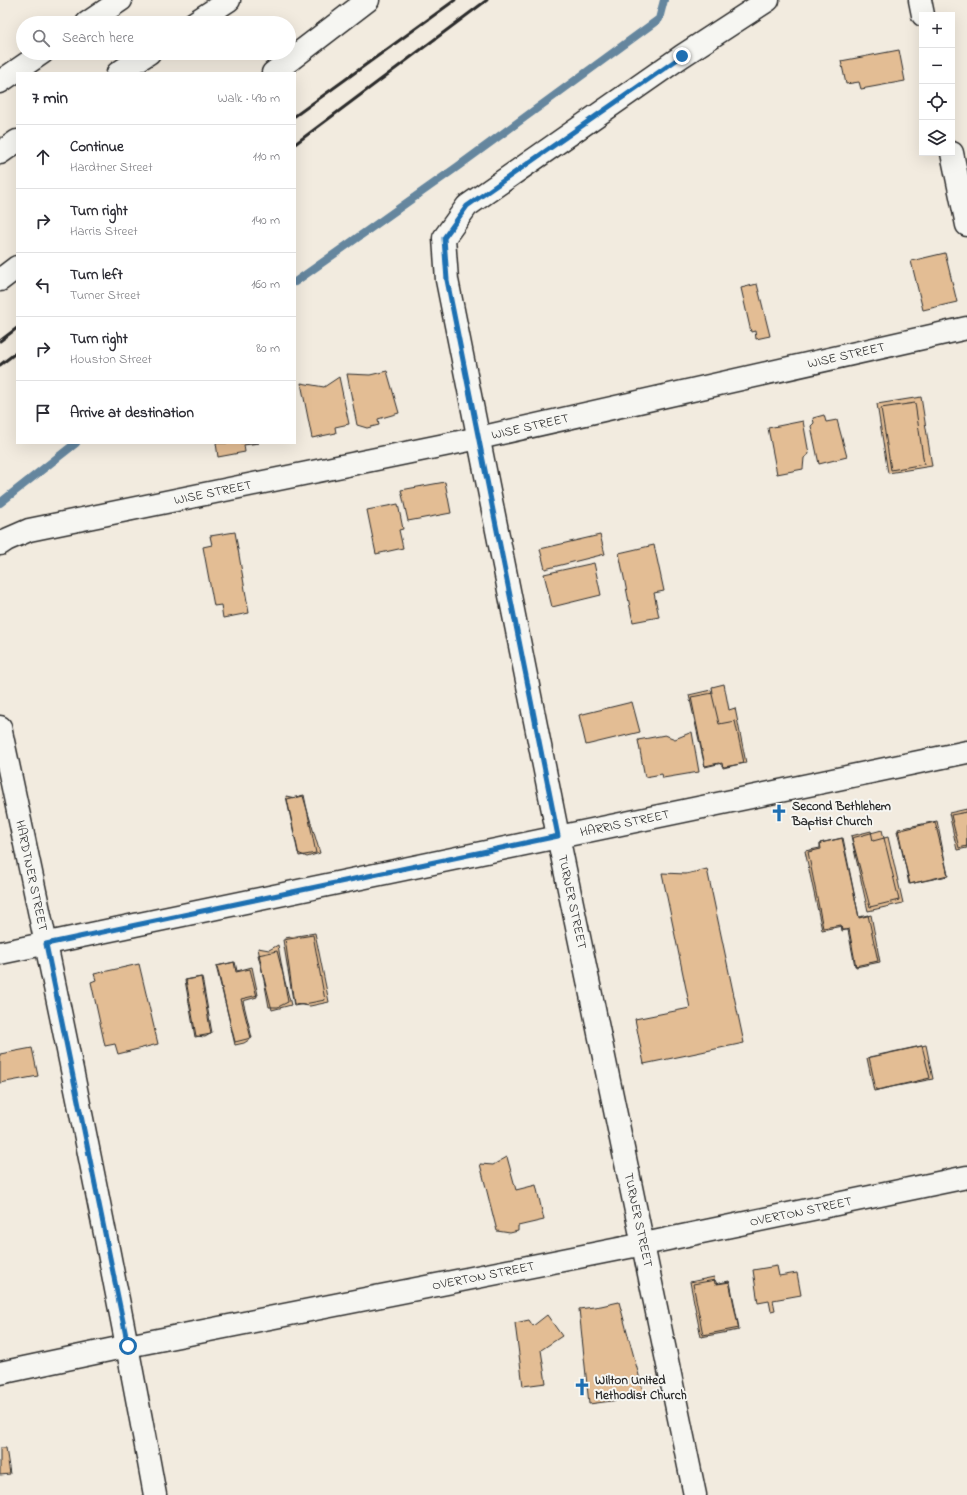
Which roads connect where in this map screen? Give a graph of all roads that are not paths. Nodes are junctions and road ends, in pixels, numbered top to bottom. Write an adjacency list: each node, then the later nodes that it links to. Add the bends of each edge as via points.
1 (121, 0): 7 (main road)
2 (229, 0): 8 (main road)
3 (368, 0): 9 (main road)
4 (768, 0): 25 (main road, TURNER STREET, via 682,56 467,206 444,238 447,280)
5 (920, 0): 6 (main road)
6 (922, 12)
7 (97, 16)
8 (205, 16)
9 (296, 55)
10 (32, 60): 15 (main road)
11 (138, 60): 13 (main road)
12 (290, 60): 14 (main road)
13 (120, 72)
14 (274, 72)
15 (0, 82)
16 (16, 142): 17 (main road)
17 (0, 153)
18 (953, 156): 19 (main road)
19 (967, 225)
20 (16, 258): 21 (main road)
21 (0, 268)
22 (16, 268): 23 (main road)
23 (0, 280)
24 (967, 328): 25 (main road, WISE STREET)
25 (479, 438): 26 (main road, WISE STREET, via 29,530); 29 (main road, TURNER STREET)
26 (0, 544)
27 (0, 727): 30 (main road, HARDTNER STREET)
28 (967, 752): 29 (main road, HARRIS STREET)
29 (558, 836): 30 (main road, HARRIS STREET); 33 (main road, TURNER STREET)
30 (46, 944): 31 (main road, HARRIS STREET); 34 (main road, HARDTNER STREET)
31 (0, 953)
32 (967, 1177): 33 (main road, OVERTON STREET)
33 (644, 1244): 34 (main road, OVERTON STREET); 37 (main road, TURNER STREET)
34 (128, 1346): 35 (main road, OVERTON STREET); 36 (main road, HARDTNER STREET)
35 (0, 1373)
36 (155, 1495)
37 (695, 1495)

